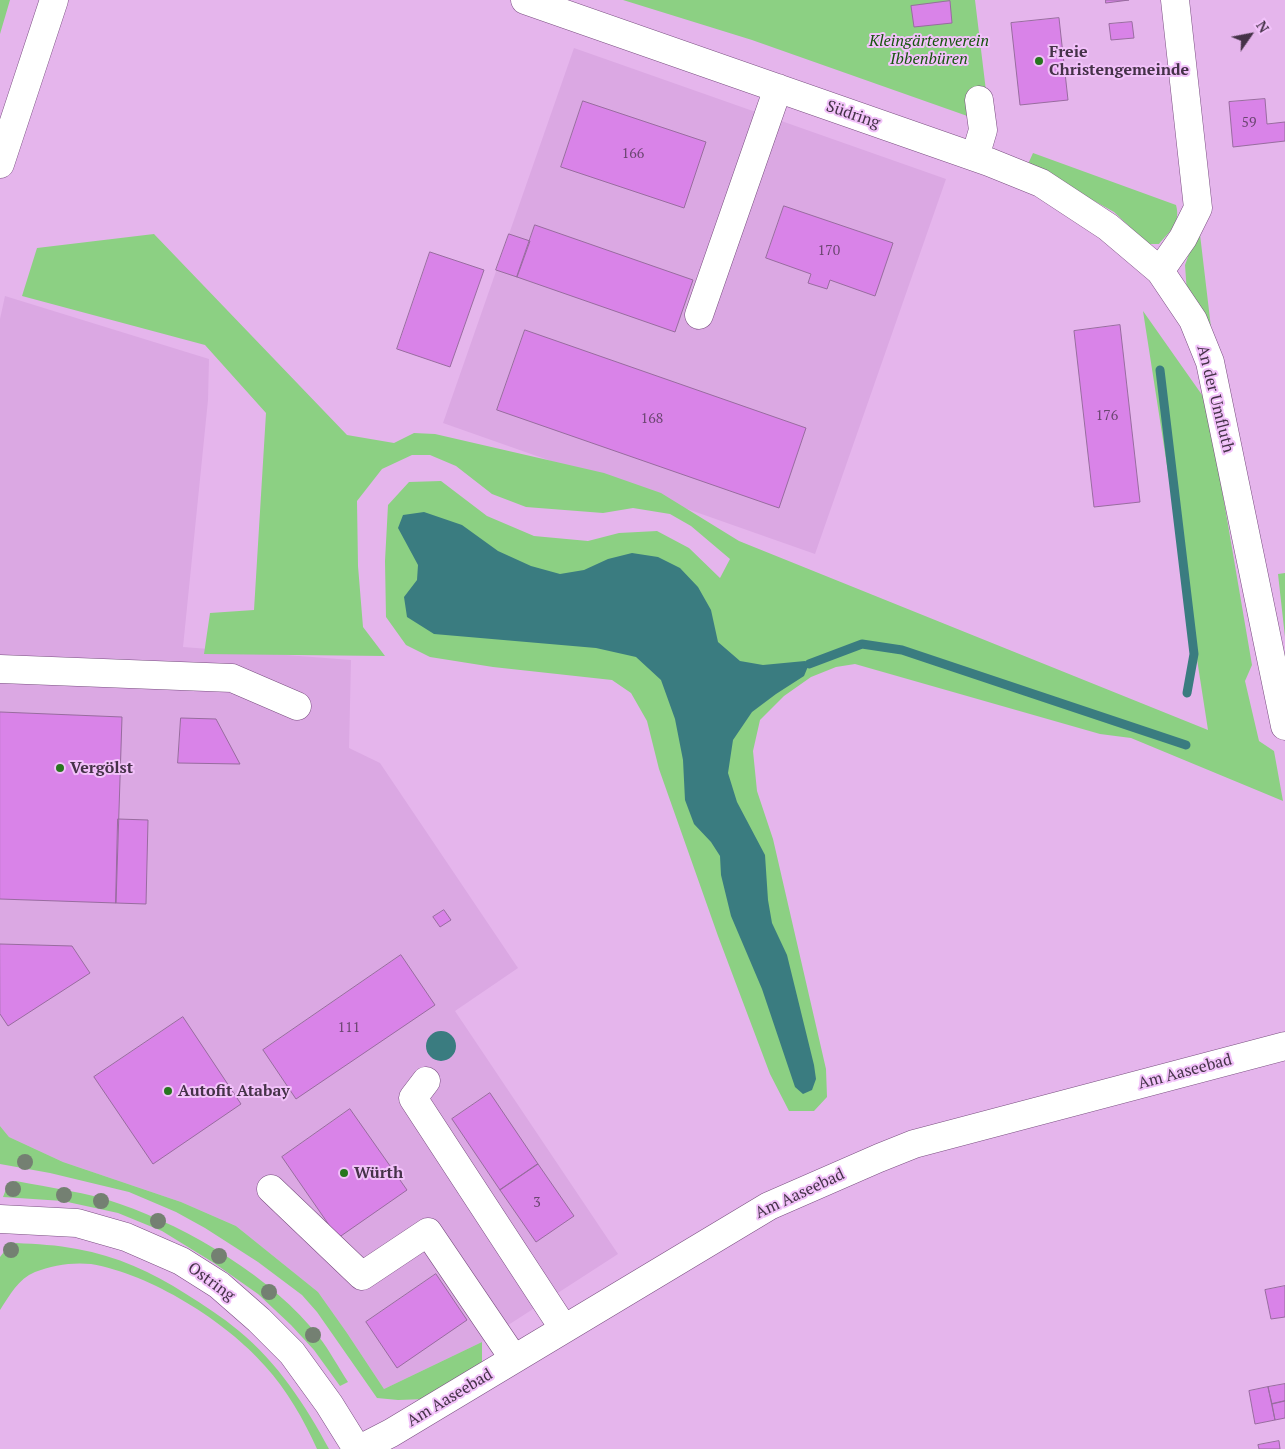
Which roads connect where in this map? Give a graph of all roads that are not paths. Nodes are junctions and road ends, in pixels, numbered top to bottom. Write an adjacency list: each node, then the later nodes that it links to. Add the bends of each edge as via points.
1 (54, 0): 7 (street)
2 (524, 0): 4 (street, Südring)
3 (1175, 0): 8 (street, via 1198,208 1183,238)
4 (778, 88): 6 (street, Südring); 9 (street)
5 (978, 100): 6 (street, via 982,130)
6 (975, 157): 8 (street, Südring, via 1041,183 1108,227)
7 (0, 164)
8 (1160, 271): 12 (street, An der Umfluth, via 1194,320 1210,362)
9 (699, 315)
10 (0, 669): 11 (street, via 232,678)
11 (297, 706)
12 (1285, 726)
13 (1285, 1046): 17 (street, Am Aaseebad, via 914,1144 769,1206)
14 (426, 1081): 17 (street, via 413,1098)
15 (271, 1189): 18 (street, via 362,1276 428,1232)
16 (0, 1219): 19 (street, Ostring, via 77,1223 126,1237 181,1261 204,1275 253,1314 292,1352)
17 (564, 1329): 18 (street, Am Aaseebad)
18 (514, 1359): 19 (street, Am Aaseebad, via 391,1433)
19 (358, 1449)

